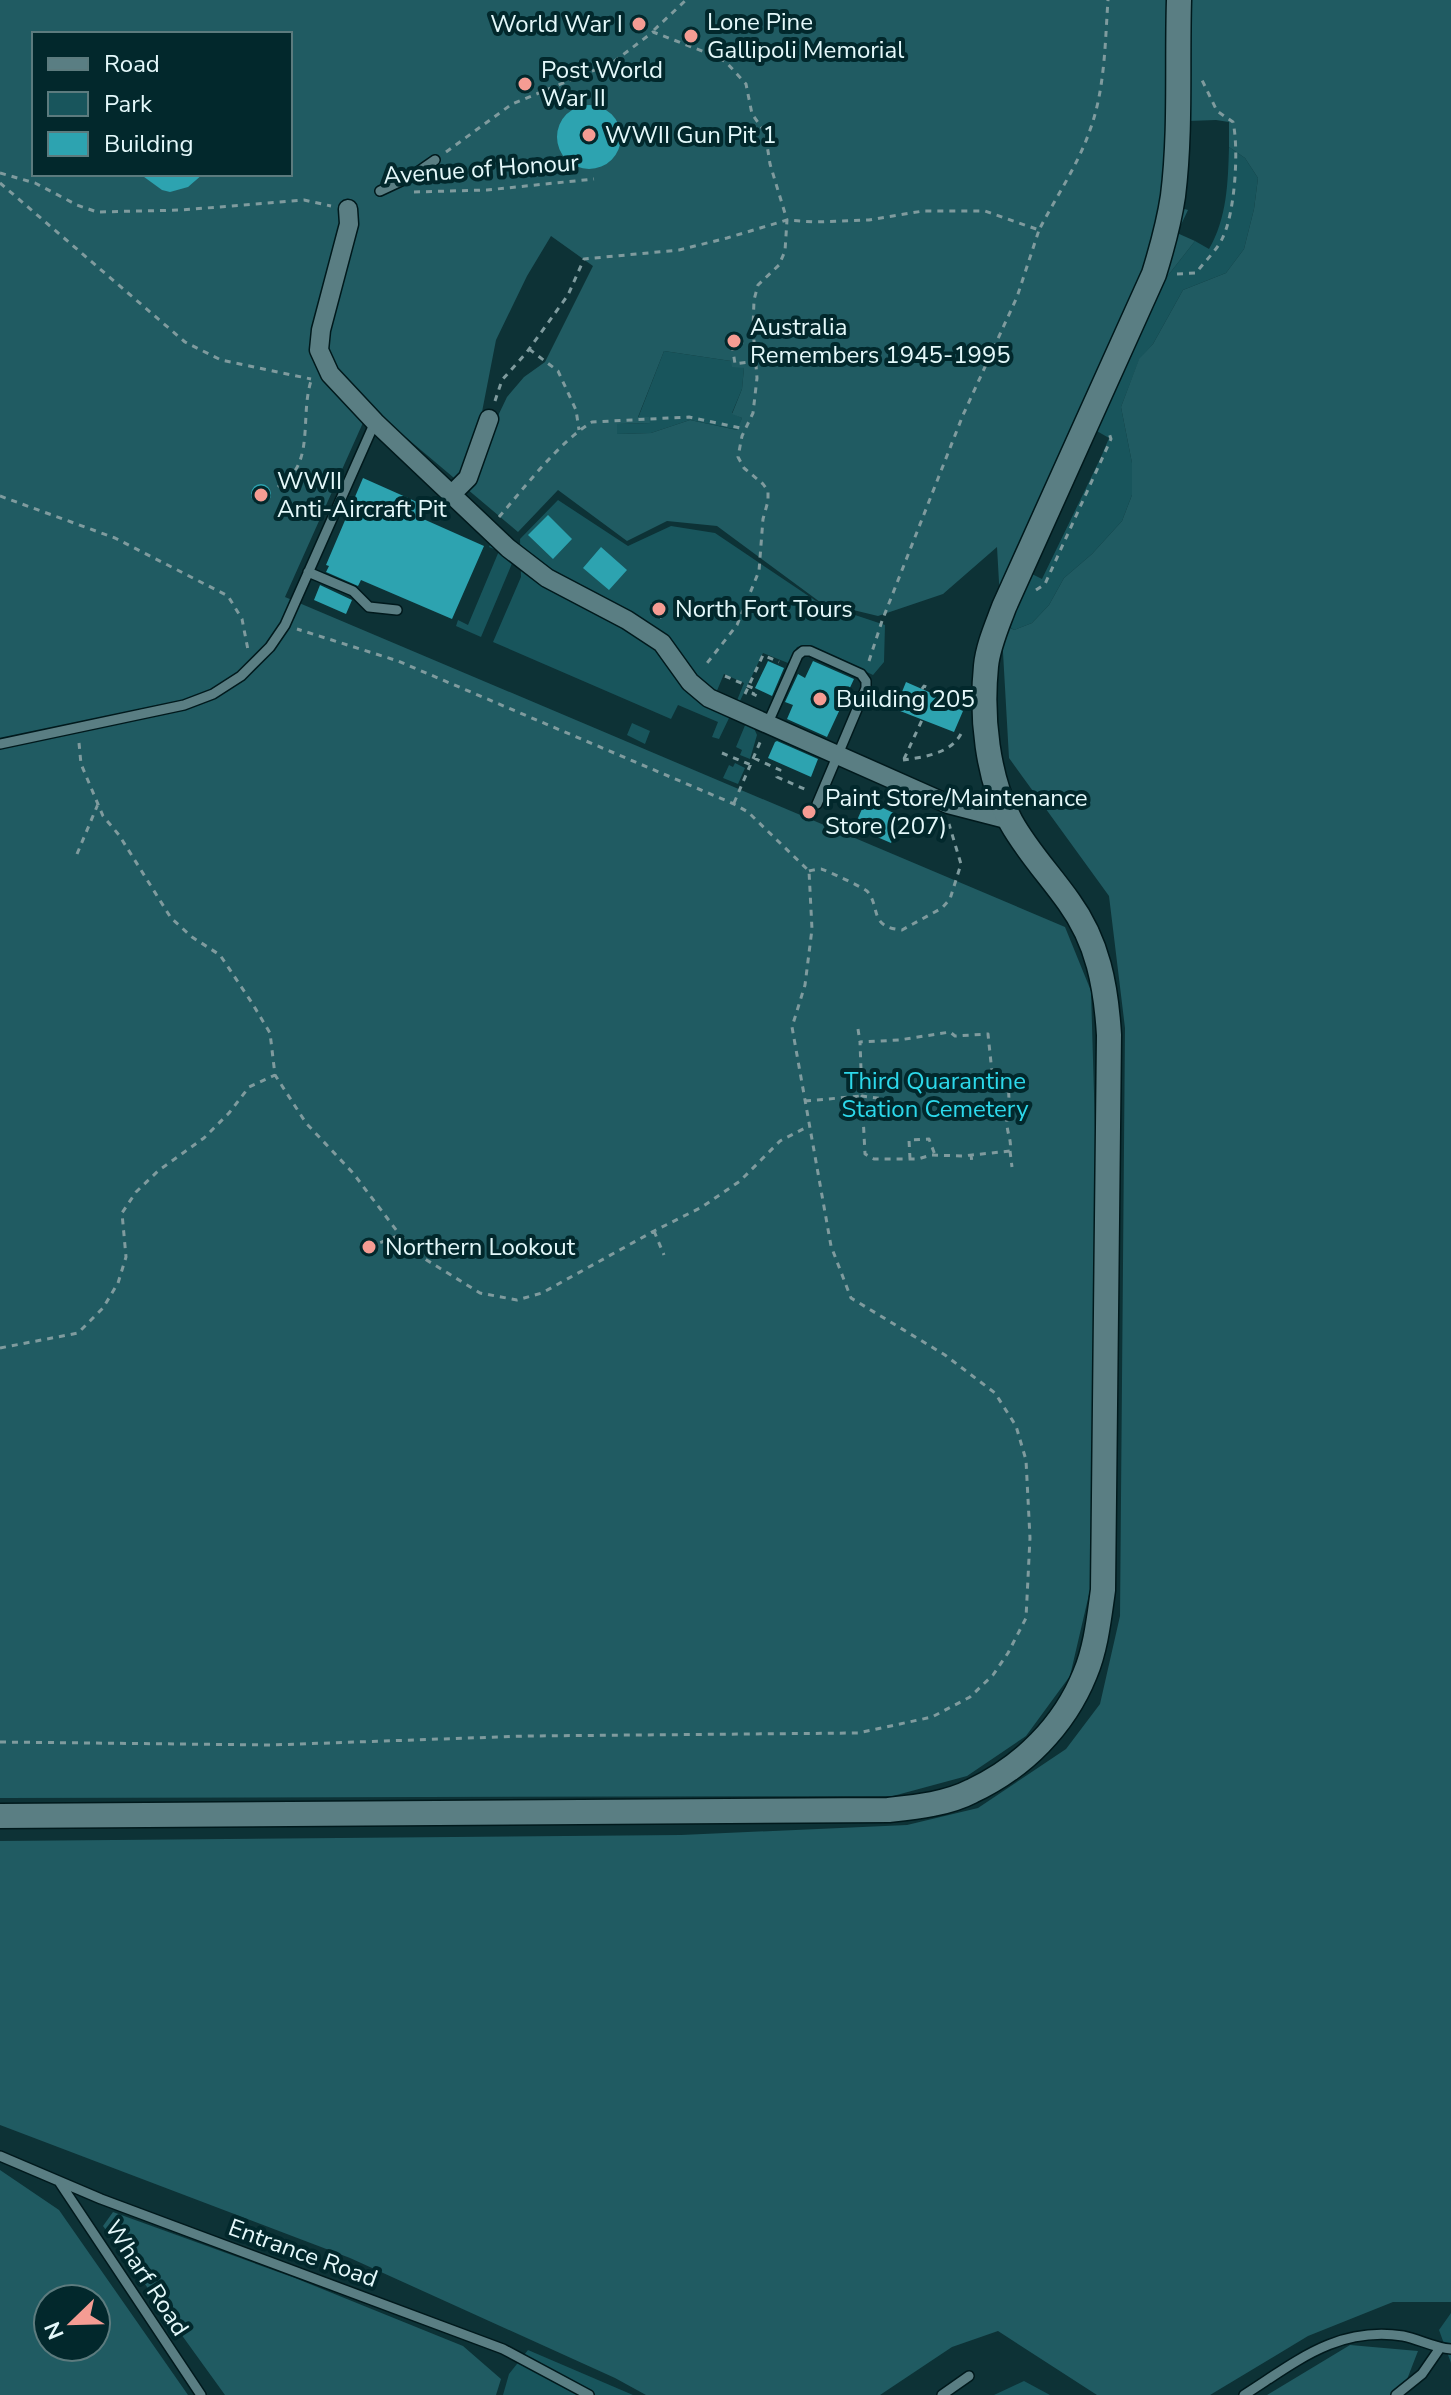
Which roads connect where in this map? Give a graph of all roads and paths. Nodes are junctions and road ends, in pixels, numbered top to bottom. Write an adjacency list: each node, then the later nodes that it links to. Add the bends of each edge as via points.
1 (686, 0): 4 (path)
2 (1108, 0): 12 (path, via 1103,73 1091,128)
3 (1180, 1): 53 (street, via 1175,167 1166,234 1154,274 1004,607 986,664 989,751)
4 (653, 32): 5 (path, via 612,63 512,104); 11 (path, via 726,62 746,84 752,114 765,132)
5 (435, 160): 9 (lane)
6 (0, 173): 10 (path, via 97,212 304,200)
7 (594, 179): 9 (path, Avenue of Honour, via 487,190)
8 (0, 183): 16 (path, via 185,342 221,360)
9 (380, 191)
10 (348, 209): 16 (street, via 349,224 321,330)
11 (787, 220): 12 (path, via 985,211); 14 (path, via 679,250 584,259 568,295); 15 (path, via 785,251 779,265 758,285 754,300)
12 (1039, 230): 30 (path, via 1017,297 963,415)
13 (743, 342): 15 (path, via 732,344 735,364)
14 (529, 349): 17 (path, via 502,380); 20 (path, via 558,371)
15 (756, 361): 19 (path, via 753,413)
16 (321, 377): 18 (street); 21 (path, via 306,397 304,453)
17 (489, 419): 22 (street, via 468,478)
18 (375, 422): 22 (street); 25 (lane)
19 (745, 429): 20 (path, via 689,417 592,422); 32 (path, via 738,457 768,491 759,571 737,625)
20 (579, 430): 24 (path)
21 (278, 487)
22 (452, 494): 24 (street)
23 (0, 496): 29 (path, via 115,538 228,596 242,619)
24 (489, 529): 32 (street, via 547,578 662,643)
25 (308, 572): 26 (lane, via 353,591 369,607); 27 (lane)
26 (397, 610)
27 (285, 625): 29 (lane); 51 (path, via 398,661)
28 (776, 661): 33 (path, via 763,655)
29 (251, 666): 41 (lane, via 213,694 184,705)
30 (861, 674): 40 (lane, via 803,651); 44 (lane, via 866,688)
31 (725, 676): 33 (path)
32 (690, 682): 36 (street)
33 (749, 687): 34 (path); 36 (path)
34 (765, 699)
35 (964, 704): 37 (path)
36 (737, 712): 40 (street)
37 (964, 715)
38 (922, 720): 46 (path)
39 (963, 724): 46 (path, via 962,733 946,749)
40 (767, 725): 44 (street); 45 (path)
41 (77, 728): 42 (lane); 50 (path, via 81,764)
42 (0, 744)
43 (722, 753): 47 (path)
44 (838, 756): 48 (street); 49 (lane)
45 (754, 758): 47 (path); 49 (path, via 780,770 777,777)
46 (903, 760): 48 (path)
47 (751, 765): 51 (path)
48 (893, 780): 52 (street)
49 (818, 800)
50 (98, 804): 54 (path); 58 (path, via 171,918 220,955 252,1003 270,1033)
51 (734, 804): 55 (path)
52 (948, 804): 53 (street); 55 (path, via 961,864 958,878 942,908 909,927 894,929 880,921 864,888 820,868)
53 (1010, 820): 77 (street, via 1086,929 1106,993 1109,1035 1103,1590 1086,1672 1060,1721 1042,1741 971,1792 888,1810)
54 (77, 854)
55 (809, 871): 63 (path, via 812,929 805,985 792,1027)
56 (858, 1029): 57 (path)
57 (860, 1042): 60 (path, via 950,1032 988,1034 993,1082 1005,1082); 61 (path)
58 (275, 1075): 72 (path, via 306,1123); 75 (path, via 249,1087 204,1138 136,1192 122,1213 126,1257 118,1283 78,1333)
59 (1019, 1088): 60 (path)
60 (1009, 1089): 65 (path)
61 (862, 1096): 62 (path); 63 (path); 68 (path, via 865,1154)
62 (891, 1100)
63 (805, 1101): 64 (path)
64 (809, 1126): 71 (path, via 780,1141 740,1181 702,1207); 76 (path, via 831,1246 851,1298 945,1355 995,1393 1016,1426 1023,1449 1030,1538 1026,1618 993,1675 970,1697 932,1717 858,1733 271,1745)
65 (1010, 1151): 66 (path); 70 (path)
66 (971, 1154): 67 (path); 69 (path)
67 (935, 1155): 68 (path); 68 (path, via 929,1139 909,1140)
68 (910, 1159)
69 (972, 1164)
70 (1012, 1167)
71 (654, 1231): 72 (path, via 542,1293 517,1300 480,1293 425,1259); 74 (path)
72 (400, 1235): 73 (path)
73 (369, 1247)
74 (664, 1255)
75 (0, 1348)
76 (0, 1742)
77 (0, 1816)
78 (0, 2156): 79 (lane, Entrance Road)
79 (60, 2183): 82 (lane, Wharf Road); 83 (lane, Entrance Road, via 503,2349)
80 (1446, 2349): 85 (lane, via 1404,2336 1343,2339 1314,2350); 86 (lane)
81 (969, 2376): 84 (lane)
82 (201, 2395)
83 (589, 2395)
84 (942, 2395)
85 (1244, 2395)
86 (1396, 2395)

